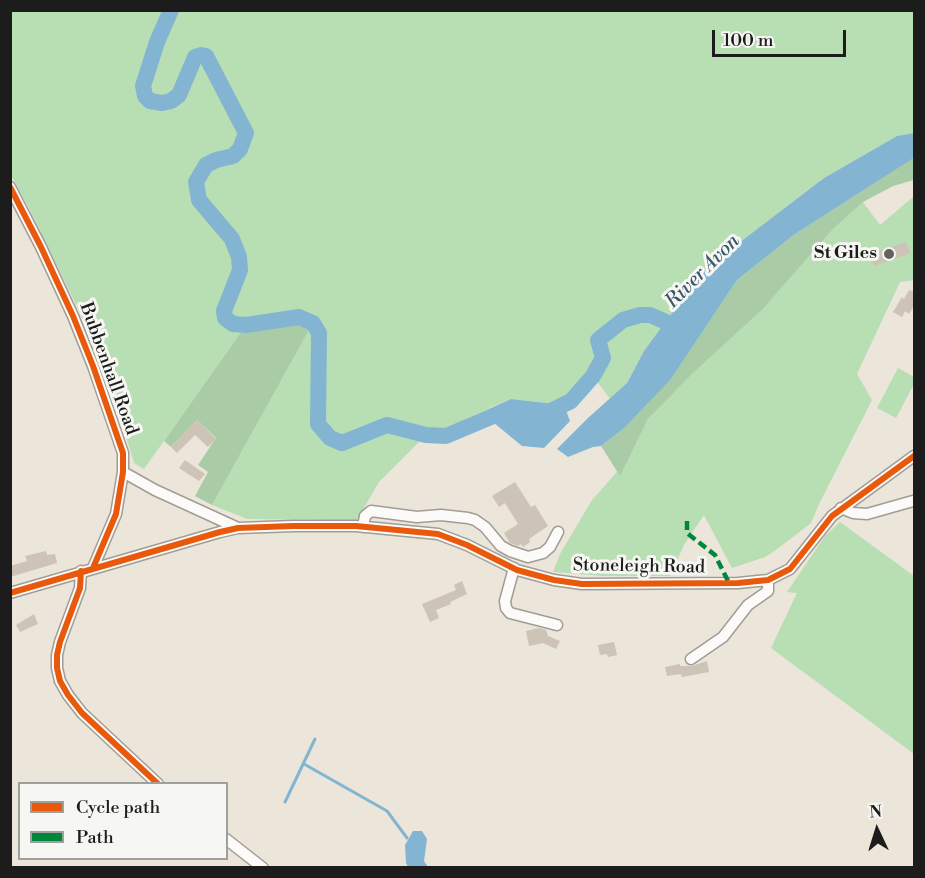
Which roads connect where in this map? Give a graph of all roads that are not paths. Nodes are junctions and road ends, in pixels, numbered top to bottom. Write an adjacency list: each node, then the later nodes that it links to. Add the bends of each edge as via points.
1 (10, 187): 3 (street, Bubbenhall Road, via 85,346 123,453)
2 (915, 456): 5 (street, Stoneleigh Road)
3 (123, 471): 7 (street); 9 (street, Bubbenhall Road, via 116,514)
4 (914, 501): 5 (street, via 867,514)
5 (842, 507): 12 (street, Stoneleigh Road, via 790,569)
6 (363, 527): 7 (street, Stoneleigh Road); 8 (street, via 365,516 371,511 468,518 476,520 501,546 528,557 543,554); 10 (street, Stoneleigh Road, via 438,534)
7 (238, 528): 9 (street, Stoneleigh Road)
8 (558, 532)
9 (93, 568): 11 (street, Stoneleigh Road)
10 (514, 568): 12 (street, Stoneleigh Road, via 582,584); 14 (street, via 506,608 510,613)
11 (81, 571): 13 (street, Stoneleigh Road); 16 (street, via 80,588 57,655 60,681 82,713)
12 (768, 580): 15 (street, via 768,591 748,605 723,637)
13 (10, 593)
14 (557, 625)
15 (691, 659)
16 (157, 782)
17 (228, 841): 18 (street)
18 (263, 867)

